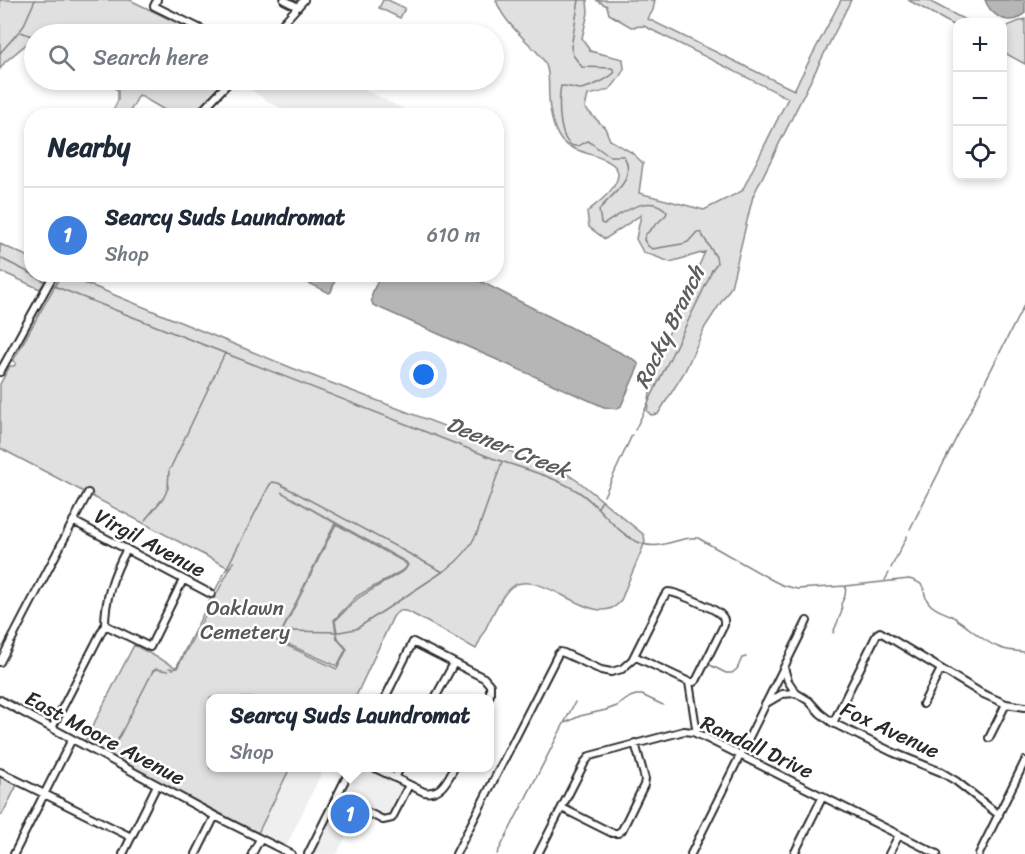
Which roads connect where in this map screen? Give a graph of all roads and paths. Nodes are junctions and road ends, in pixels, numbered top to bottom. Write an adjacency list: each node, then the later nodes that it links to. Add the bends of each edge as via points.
1 (284, 0): 4 (street)
2 (304, 0): 4 (street)
3 (155, 3): 5 (street)
4 (298, 7): 6 (street)
5 (193, 24)
6 (282, 24)
7 (222, 90): 8 (street)
8 (205, 108)
9 (50, 282): 10 (street)
10 (0, 372)
11 (88, 493): 12 (street)
12 (74, 521): 13 (street, Virgil Avenue); 19 (street)
13 (127, 549): 14 (street, Virgil Avenue); 17 (street, via 110,590)
14 (183, 580): 15 (street, Virgil Avenue); 17 (street, via 150,647)
15 (211, 594)
16 (807, 621): 21 (street)
17 (105, 625): 34 (street)
18 (634, 656): 23 (street); 23 (street, via 665,594 676,593 706,607 724,617 724,625 697,679); 64 (street, via 622,669 611,672 558,654)
19 (0, 662)
20 (454, 663): 25 (street, via 413,642); 26 (street); 27 (street, via 484,678)
21 (784, 667): 24 (street); 29 (street)
22 (941, 669): 30 (street); 31 (street); 33 (street, via 880,632)
23 (689, 682): 35 (street)
24 (796, 693): 29 (street, via 782,694); 33 (street, Fox Avenue)
25 (387, 694)
26 (438, 694)
27 (490, 694)
28 (0, 700): 34 (street, East Moore Avenue)
29 (765, 704): 39 (street)
30 (923, 704)
31 (1006, 704): 32 (street); 36 (street)
32 (1025, 707)
33 (833, 723): 53 (street, Fox Avenue, via 956,780)
34 (52, 728): 37 (street, East Moore Avenue)
35 (697, 734): 38 (street, Randall Drive, via 684,731); 39 (street, Randall Drive)
36 (989, 738)
37 (72, 739): 47 (street, East Moore Avenue); 49 (street)
38 (635, 743): 51 (street, Randall Drive, via 590,756); 51 (street, via 645,779 622,830 612,833)
39 (740, 755): 50 (street, Randall Drive); 66 (street)
40 (1025, 761): 53 (street)
41 (0, 772): 49 (street)
42 (349, 772): 63 (street)
43 (383, 772): 46 (street)
44 (398, 772): 46 (street)
45 (452, 772): 48 (street, via 435,792)
46 (395, 778): 48 (street)
47 (157, 785): 54 (street, East Moore Avenue); 56 (street)
48 (410, 785): 52 (street, via 392,818 383,820)
49 (45, 794): 56 (street); 58 (street)
50 (823, 796): 55 (street, Randall Drive); 67 (street)
51 (561, 808): 65 (street, Randall Drive)
52 (361, 809)
53 (999, 815): 70 (street)
54 (215, 816): 57 (street, East Moore Avenue); 60 (street)
55 (899, 835): 68 (street); 69 (street, Randall Drive)
56 (131, 837): 59 (street)
57 (260, 839): 61 (street); 62 (street, East Moore Avenue)
58 (14, 854)
59 (123, 854)
60 (196, 854)
61 (252, 854)
62 (291, 854)
63 (308, 854)
64 (456, 854)
65 (538, 854)
66 (691, 854)
67 (794, 854)
68 (889, 854)
69 (937, 854)
70 (979, 854)

